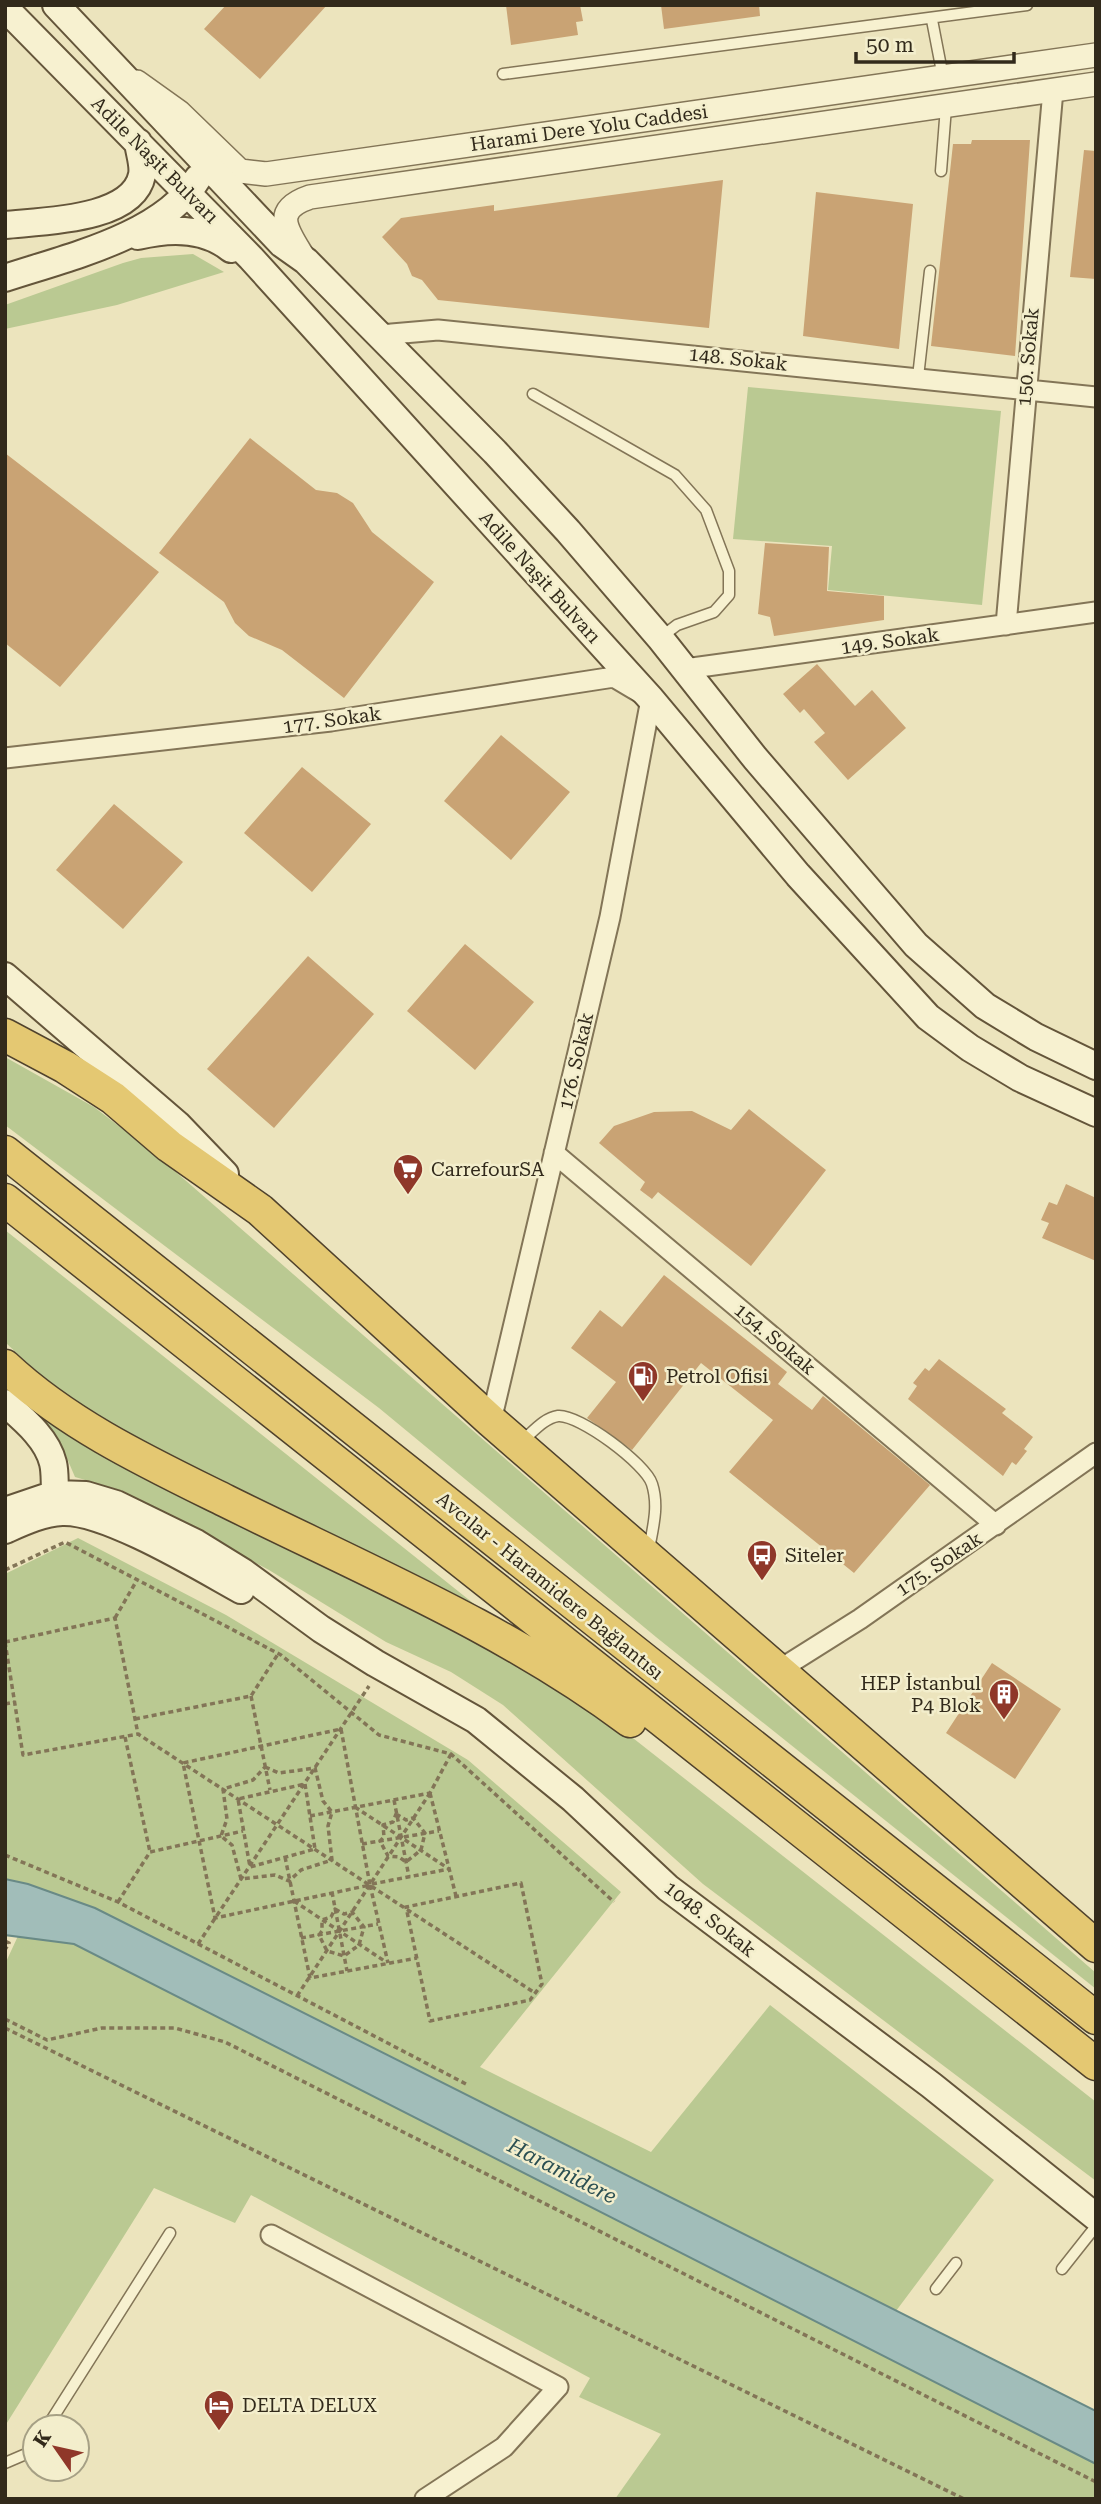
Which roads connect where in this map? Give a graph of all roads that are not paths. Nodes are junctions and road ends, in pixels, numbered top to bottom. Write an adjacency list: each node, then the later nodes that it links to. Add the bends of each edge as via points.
1 (56, 5): 6 (main road, Adile Naşit Bulvarı)
2 (1027, 5): 4 (lane)
3 (5, 8): 12 (main road, Adile Naşit Bulvarı)
4 (932, 20): 7 (lane); 8 (lane)
5 (1096, 55): 8 (street, Harami Dere Yolu Caddesi)
6 (118, 69): 8 (street, Harami Dere Yolu Caddesi, via 161,97 240,171 251,174); 13 (main road, Adile Naşit Bulvarı)
7 (503, 74)
8 (943, 77): 11 (street)
9 (1096, 84): 10 (street, Harami Dere Yolu Caddesi)
10 (1053, 90): 11 (street, Harami Dere Yolu Caddesi); 24 (street, 150. Sokak)
11 (946, 107): 14 (lane); 18 (street, Harami Dere Yolu Caddesi, via 310,197 285,214 285,226)
12 (138, 142): 15 (main road, Adile Naşit Bulvarı); 16 (main road, via 142,174 125,201 92,214)
13 (198, 154): 15 (main road, via 202,172); 18 (main road, Adile Naşit Bulvarı, via 282,244)
14 (941, 171)
15 (187, 192): 17 (main road, via 164,215); 21 (main road, Adile Naşit Bulvarı)
16 (5, 225)
17 (112, 240): 20 (main road); 21 (main road, via 157,231 200,233 226,245)
18 (306, 261): 22 (main road, Adile Naşit Bulvarı)
19 (930, 271): 23 (lane)
20 (5, 278)
21 (276, 286): 31 (main road, Adile Naşit Bulvarı)
22 (380, 335): 23 (street, 148. Sokak, via 438,330); 29 (main road, Adile Naşit Bulvarı, via 495,452)
23 (918, 377): 24 (street, 148. Sokak)
24 (1025, 388): 26 (street, 148. Sokak); 28 (street, 150. Sokak)
25 (533, 394): 29 (lane, via 675,475 706,510 729,571 729,595 714,612 677,625)
26 (1096, 397)
27 (1096, 612): 28 (street, 149. Sokak)
28 (1006, 625): 30 (street, 149. Sokak)
29 (660, 638): 30 (main road, Adile Naşit Bulvarı)
30 (685, 669): 31 (main road); 33 (main road, Adile Naşit Bulvarı)
31 (651, 699): 32 (street, 177. Sokak, via 614,677 331,721); 34 (main road, Adile Naşit Bulvarı); 40 (street, 176. Sokak, via 610,917)
32 (5, 758)
33 (832, 847): 34 (main road); 37 (main road, Adile Naşit Bulvarı, via 916,945 953,980 1036,1037)
34 (798, 875): 38 (main road, Adile Naşit Bulvarı, via 929,1017 1020,1078)
35 (5, 976): 42 (main road, via 177,1124)
36 (5, 1035): 42 (highway, via 113,1098 169,1146)
37 (1096, 1066)
38 (1096, 1113)
39 (5, 1152): 56 (highway, Avcılar - Haramidere Bağlantısı)
40 (554, 1153): 45 (street, 176. Sokak); 50 (street, 154. Sokak)
41 (5, 1200): 54 (highway, Avcılar - Haramidere Bağlantısı)
42 (260, 1210): 45 (highway)
43 (5, 1366): 54 (highway, via 73,1420 550,1665 782,1838 820,1862)
44 (5, 1403): 48 (main road, via 46,1447)
45 (491, 1420): 46 (highway)
46 (519, 1444): 52 (highway); 52 (lane, via 549,1418 562,1416 577,1421 643,1468 652,1481 656,1504)
47 (1096, 1453): 50 (street, 175. Sokak)
48 (59, 1503): 49 (main road); 51 (main road); 58 (main road, 1048. Sokak, via 101,1498 196,1543 381,1667 476,1720 509,1744 668,1888 931,2085)
49 (5, 1511)
50 (996, 1525): 53 (street, 175. Sokak)
51 (5, 1530)
52 (648, 1556): 53 (highway)
53 (779, 1670): 55 (highway)
54 (861, 1879): 57 (highway, Avcılar - Haramidere Bağlantısı)
55 (1089, 1939)
56 (1096, 2018)
57 (1096, 2064)
58 (1096, 2217)
59 (1096, 2226): 63 (lane)
60 (170, 2233): 65 (lane)
61 (271, 2235): 66 (street, via 558,2387 504,2447)
62 (956, 2263): 64 (lane)
63 (1062, 2269)
64 (936, 2289)
65 (56, 2413)
66 (425, 2499)

